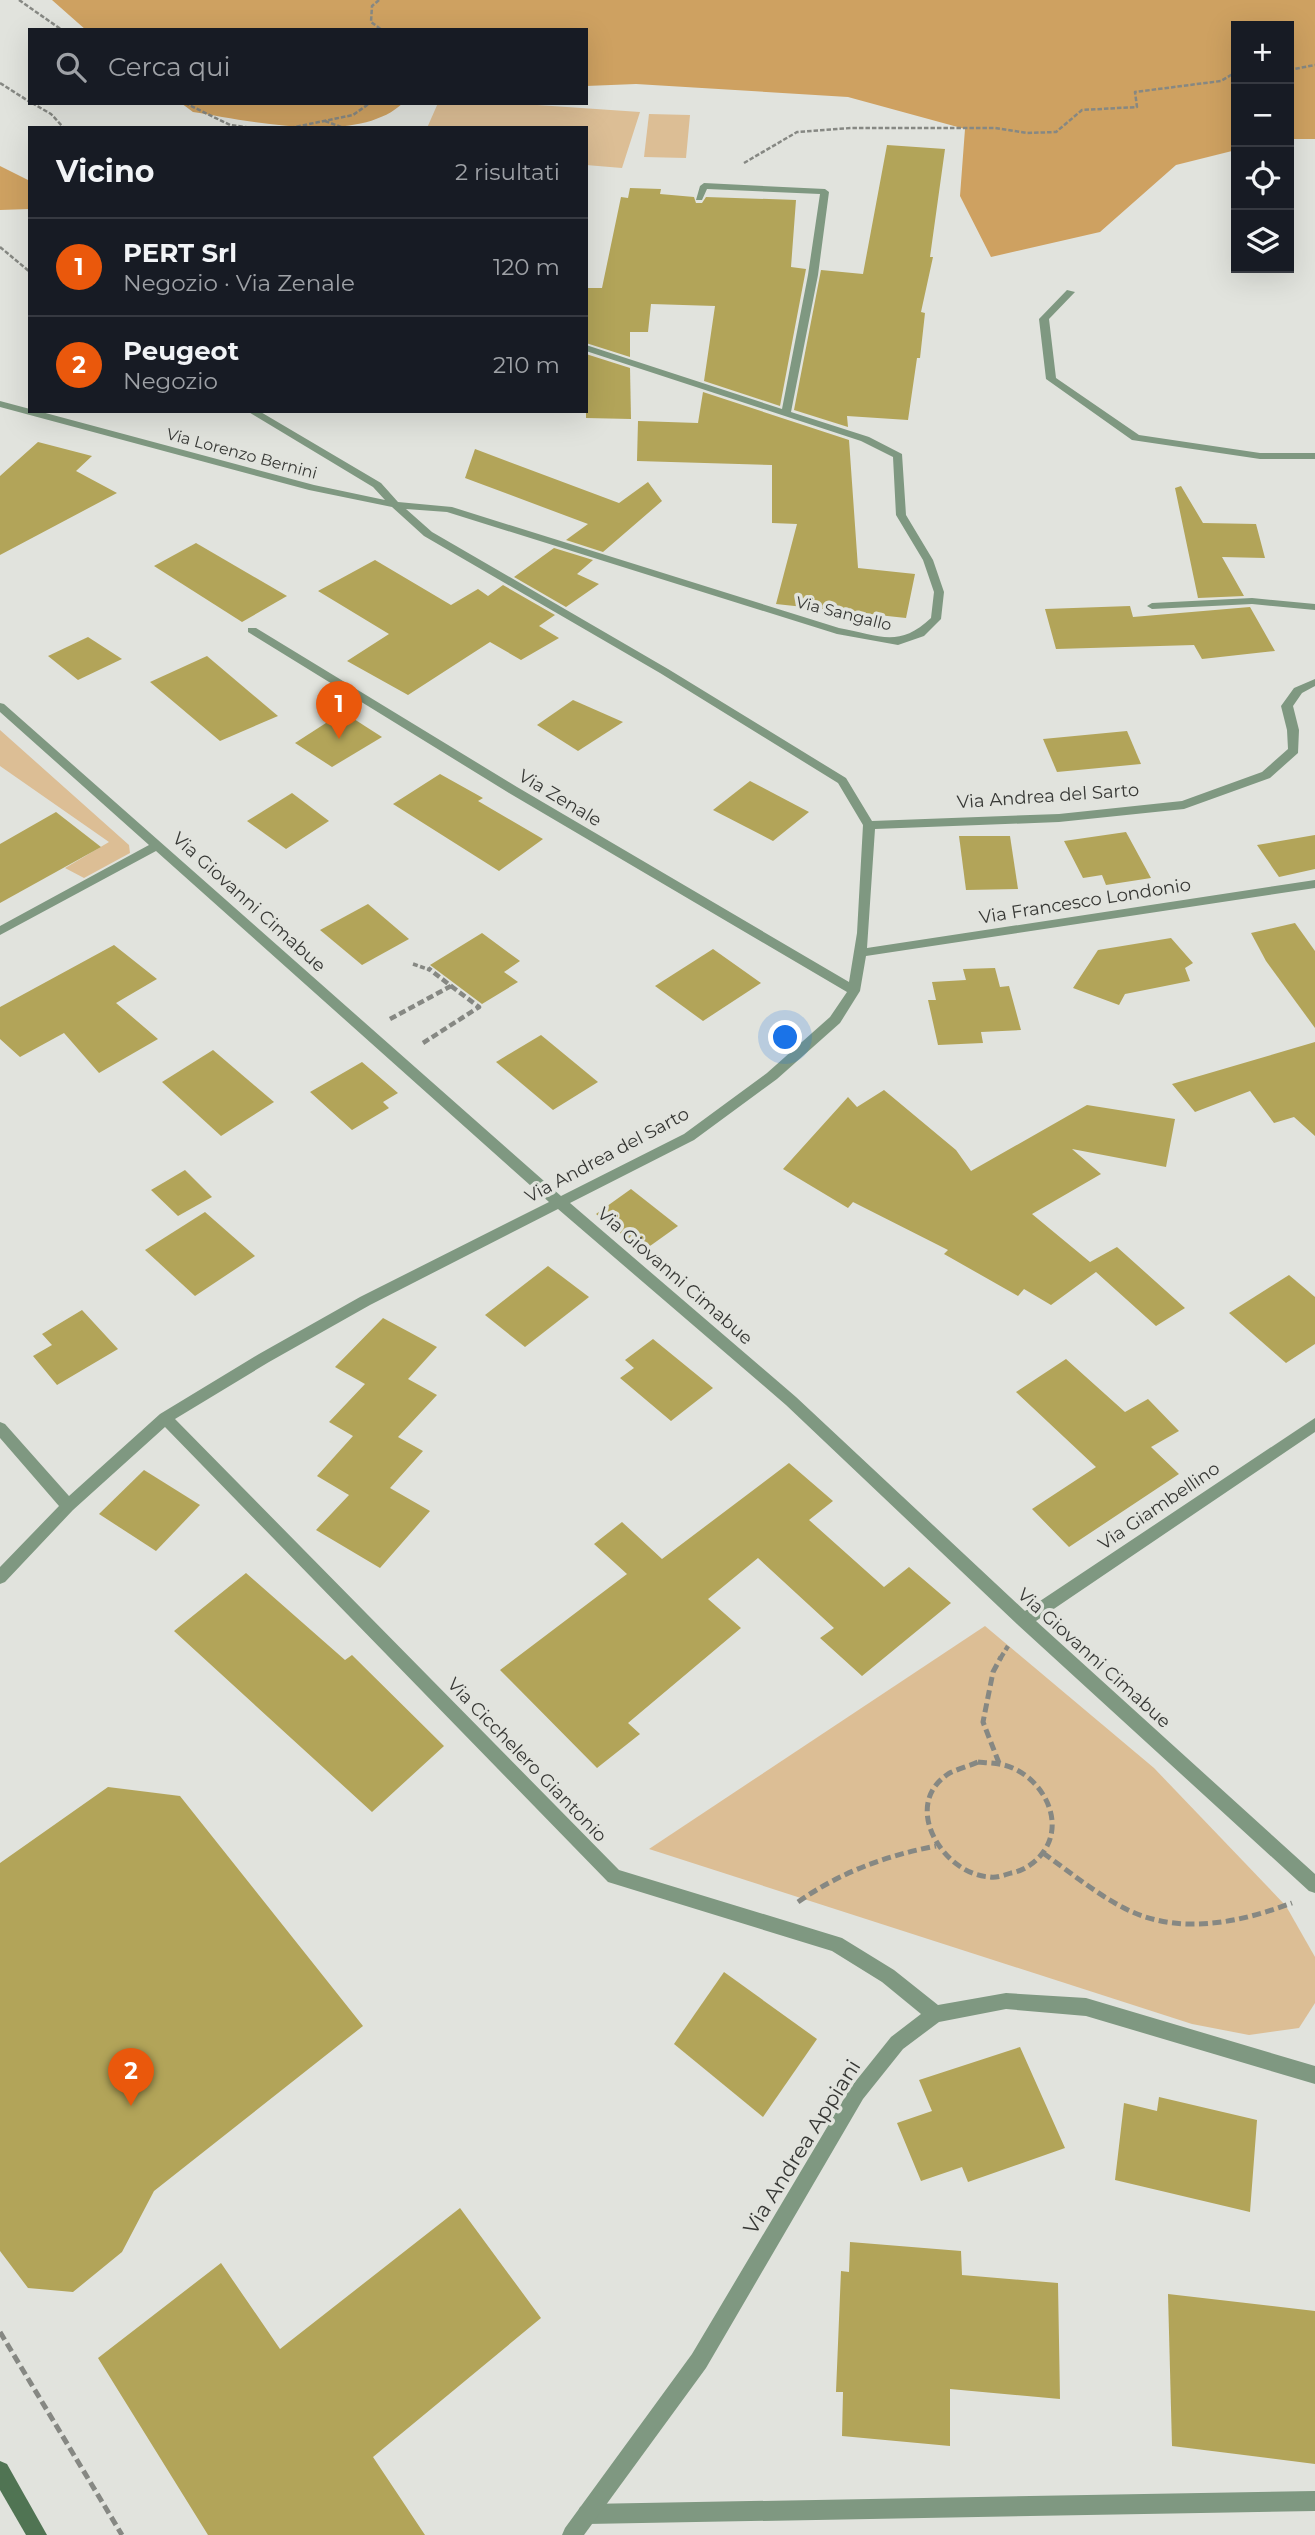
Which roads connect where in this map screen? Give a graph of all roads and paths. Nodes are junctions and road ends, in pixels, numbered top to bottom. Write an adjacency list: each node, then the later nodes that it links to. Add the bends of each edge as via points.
1 (19, 0): 3 (path)
2 (379, 0): 4 (path, via 372,6 371,22)
3 (59, 28)
4 (379, 28)
5 (1315, 65): 6 (path)
6 (1294, 69)
7 (1231, 75): 18 (path, via 1135,92 1137,107 1082,110 1056,132 995,128 797,132)
8 (0, 83): 9 (path)
9 (28, 101)
10 (35, 105): 14 (path)
11 (189, 105): 15 (path)
12 (367, 105): 13 (path, via 353,115)
13 (324, 120): 16 (path); 17 (path)
14 (62, 126)
15 (238, 126)
16 (301, 126)
17 (339, 126)
18 (704, 186): 19 (street); 26 (street, via 825,192 820,242)
19 (699, 198)
20 (0, 247): 21 (path)
21 (28, 270)
22 (1070, 292): 29 (street, via 1044,319 1051,379 1136,438 1260,456)
23 (588, 349): 26 (street)
24 (0, 404): 25 (street, Via Lorenzo Bernini)
25 (28, 412)
26 (786, 412): 30 (street, Via Sangallo, via 865,439 898,456 901,514 929,560 940,592 936,619 920,634 898,642 838,631 448,509)
27 (34, 413): 30 (street, Via Lorenzo Bernini, via 313,488)
28 (255, 413): 30 (street, via 377,485)
29 (1315, 456)
30 (395, 505): 36 (street, via 428,534 842,781)
31 (1152, 606): 32 (street, via 1252,601)
32 (1315, 607)
33 (252, 630): 43 (street, Via Zenale)
34 (1315, 682): 36 (street, Via Andrea del Sarto, via 1293,695 1287,706 1294,750 1283,763 1266,775 1184,805 1059,818)
35 (0, 706): 37 (street, Via Giovanni Cimabue)
36 (869, 825): 40 (street, Via Andrea del Sarto)
37 (158, 846): 39 (street); 46 (street, Via Giovanni Cimabue)
38 (1315, 884): 40 (street, Via Francesco Londonio)
39 (0, 931)
40 (860, 953): 43 (street, Via Andrea del Sarto)
41 (413, 964): 42 (path, via 428,968)
42 (451, 986): 44 (path); 45 (path, via 479,1007)
43 (854, 991): 46 (street, Via Andrea del Sarto, via 835,1020 781,1068 689,1137)
44 (386, 1021)
45 (423, 1043)
46 (559, 1203): 47 (street, Via Andrea del Sarto, via 365,1301); 52 (street, Via Giovanni Cimabue, via 791,1401)
47 (164, 1418): 50 (street, Via Andrea del Sarto); 58 (street, Via Cicchelero Giantonio, via 614,1876)
48 (1315, 1424): 52 (street, Via Giambellino)
49 (0, 1428): 50 (street)
50 (68, 1506): 51 (street, Via Andrea del Sarto)
51 (0, 1577)
52 (1024, 1620): 53 (path, via 993,1672 983,1722); 56 (street, Via Giovanni Cimabue)
53 (999, 1763): 54 (path, via 958,1766 942,1776 926,1809 927,1828); 55 (path, via 1035,1783 1046,1799 1052,1827)
54 (936, 1846): 55 (path, via 950,1861 989,1877 1029,1867); 58 (path, via 891,1854 832,1877 786,1911)
55 (1043, 1853): 57 (path, via 1133,1913 1176,1926 1225,1923)
56 (1315, 1885)
57 (1296, 1902)
58 (777, 1925): 59 (street, Via Cicchelero Giantonio, via 836,1944 888,1976)
59 (935, 2014): 60 (street, Via Andrea Appiani, via 1006,2001 1086,2007); 64 (street, Via Andrea Appiani, via 897,2043 857,2093 699,2361)
60 (1315, 2075)
61 (0, 2332): 66 (path)
62 (0, 2471): 65 (main road)
63 (1315, 2501): 64 (street)
64 (587, 2514): 67 (street, Via Andrea Appiani)
65 (37, 2535)
66 (122, 2535)
67 (572, 2535)

